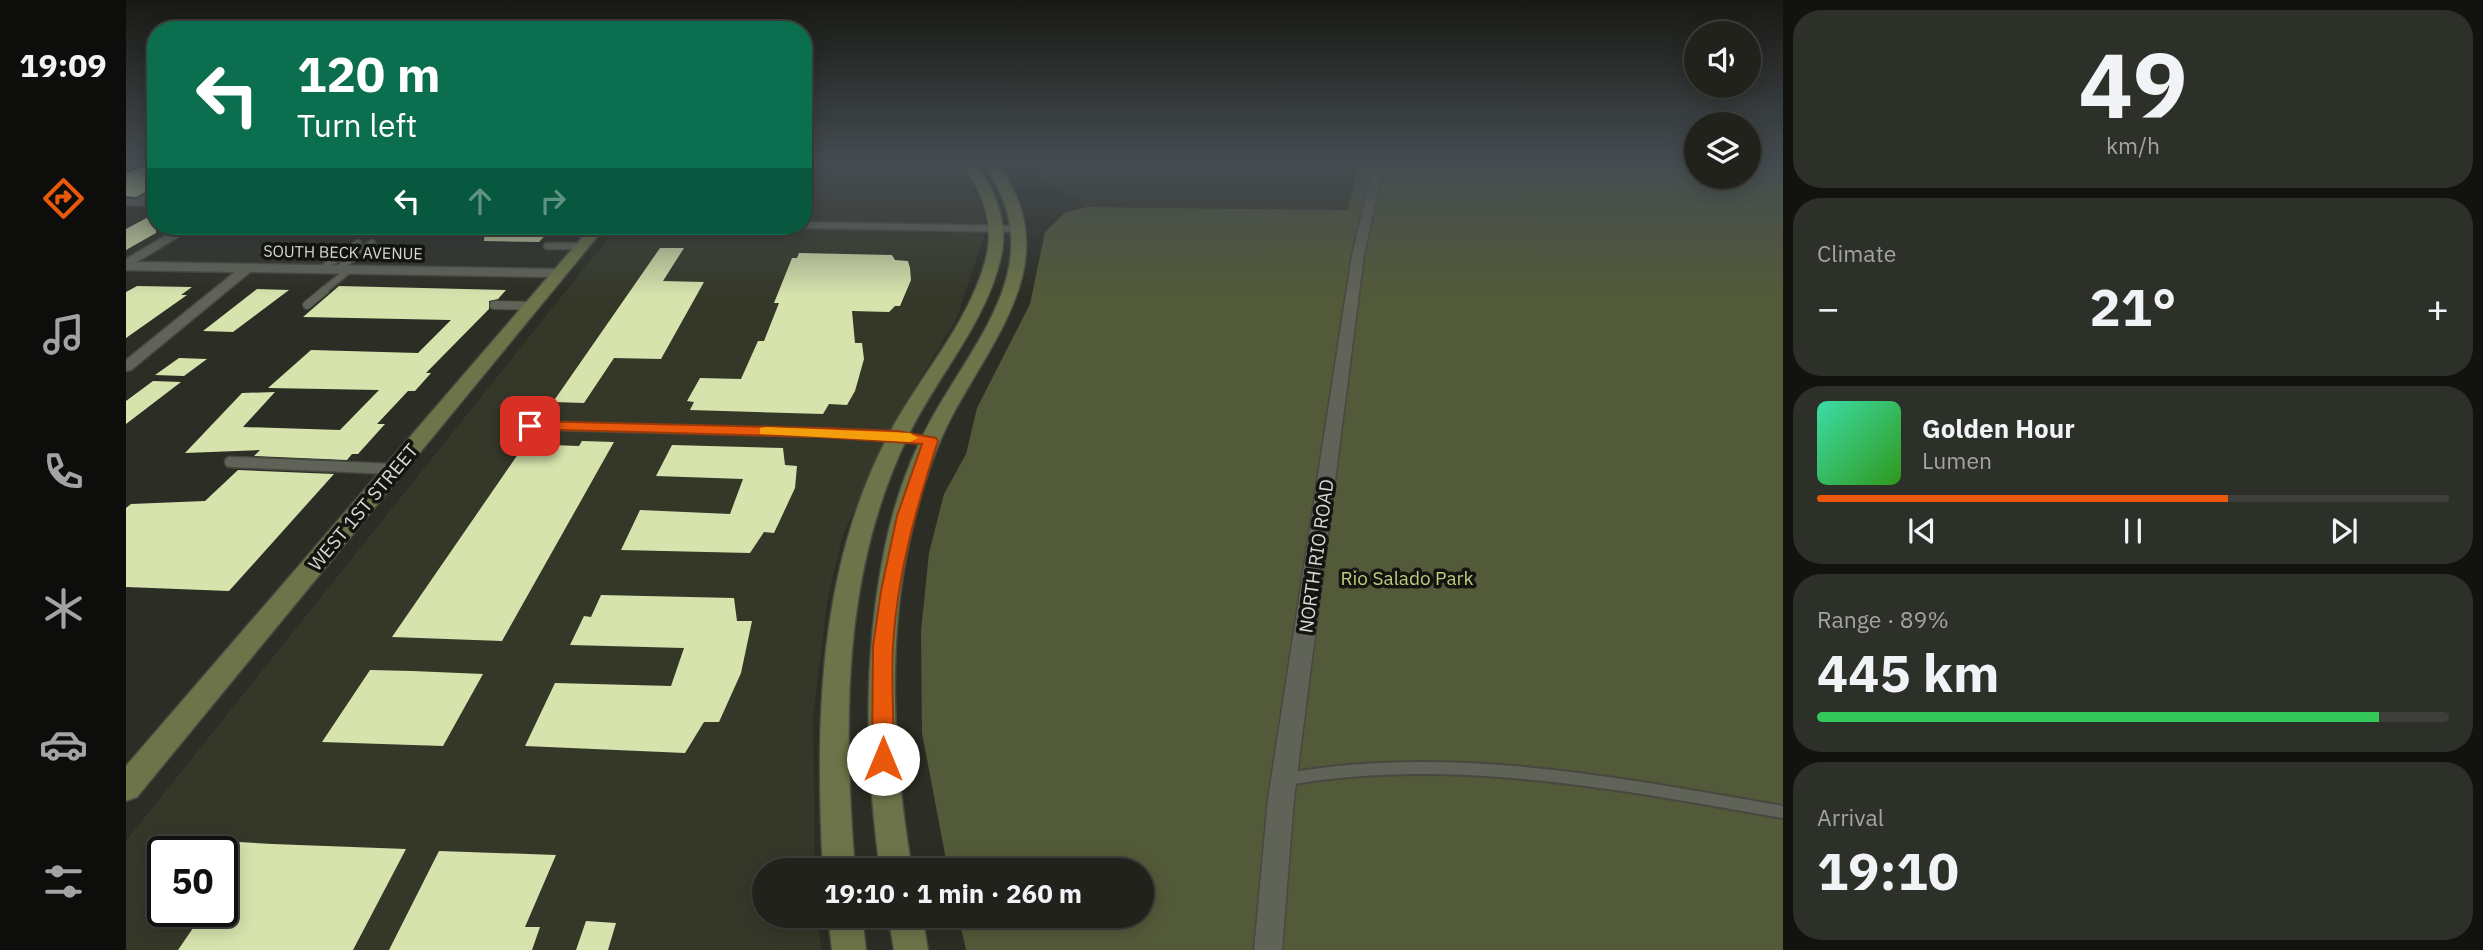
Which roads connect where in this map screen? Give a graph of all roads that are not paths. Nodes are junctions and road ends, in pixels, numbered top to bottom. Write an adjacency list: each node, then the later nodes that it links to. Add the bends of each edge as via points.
1 (996, 207): 5 (main road)
2 (1007, 207): 5 (main road)
3 (1369, 207): 26 (street, NORTH RIO ROAD, via 1358,255)
4 (812, 225): 5 (lane)
5 (1009, 229): 22 (main road, via 987,281); 23 (main road, via 1020,251 1008,293)
6 (175, 235): 12 (street)
7 (591, 235): 11 (main road, WEST 1ST STREET)
8 (358, 243): 14 (lane)
9 (372, 243): 15 (lane)
10 (547, 246): 11 (lane)
11 (582, 246): 16 (main road, WEST 1ST STREET)
12 (126, 265): 13 (street, SOUTH BECK AVENUE)
13 (247, 268): 14 (street, SOUTH BECK AVENUE); 20 (street)
14 (322, 269): 15 (street, SOUTH BECK AVENUE)
15 (344, 269): 16 (street, SOUTH BECK AVENUE); 17 (lane)
16 (558, 273): 19 (main road, WEST 1ST STREET)
17 (307, 305)
18 (494, 305): 19 (lane)
19 (532, 306): 25 (main road, WEST 1ST STREET)
20 (127, 366)
21 (530, 426): 22 (lane)
22 (898, 436): 23 (main road); 29 (main road, via 861,531 845,603 834,724)
23 (930, 441): 30 (main road, via 901,534 883,646 883,759)
24 (230, 462): 25 (lane)
25 (395, 469): 27 (main road, WEST 1ST STREET)
26 (1284, 779): 28 (lane, via 1360,768 1443,768 1543,776); 35 (street, NORTH RIO ROAD)
27 (126, 788)
28 (1783, 812)
29 (838, 858)
30 (894, 858)
31 (846, 928): 33 (main road)
32 (907, 928): 34 (main road)
33 (849, 950)
34 (911, 950)
35 (1268, 950)

